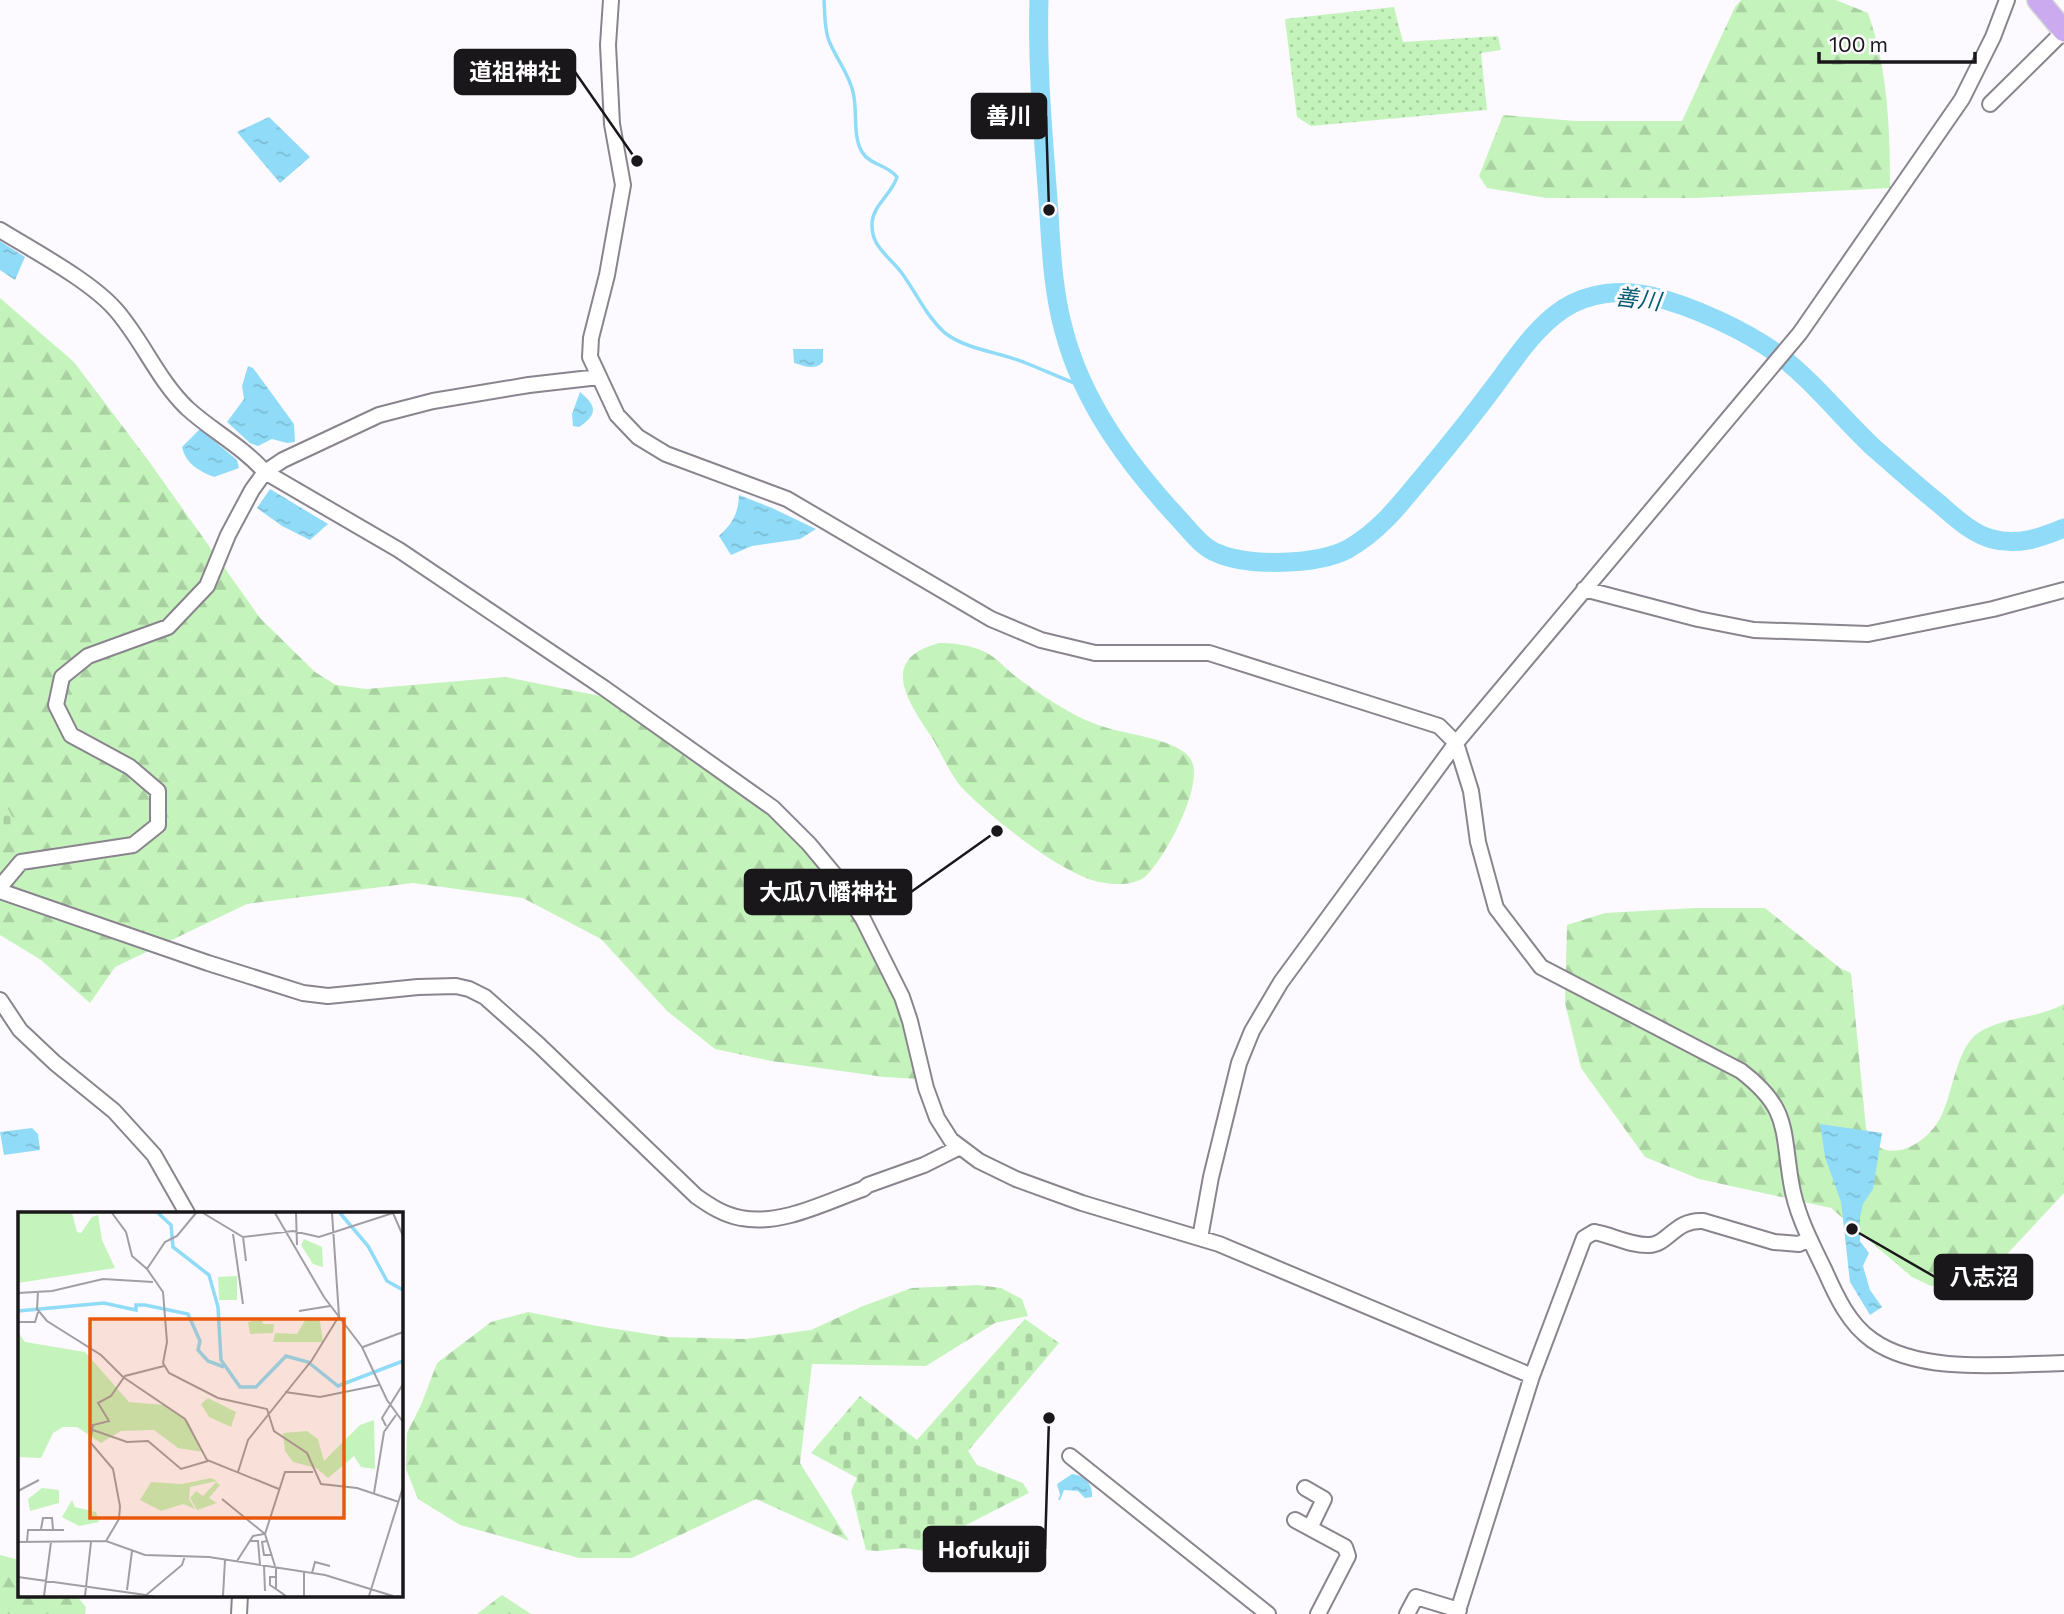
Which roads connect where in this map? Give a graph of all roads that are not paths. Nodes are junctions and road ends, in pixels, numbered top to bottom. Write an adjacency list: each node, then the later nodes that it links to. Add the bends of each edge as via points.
1 (611, 0): 7 (street, via 612,124 624,185 591,338 590,357)
2 (2007, 0): 9 (street, via 1962,99 1800,333)
3 (2038, 0): 4 (highway)
4 (2064, 31): 5 (street)
5 (1990, 104)
6 (0, 230): 8 (street, via 111,304 171,391)
7 (600, 377): 8 (street, via 433,401 379,415); 11 (street, via 617,415 638,437 666,454 788,499 991,619 1041,640 1095,653 1209,653 1439,726)
8 (265, 472): 12 (street, via 228,535 207,586 168,627 88,656 62,677 56,705 71,735 130,767 158,791 158,825 133,845 21,862); 14 (street, via 398,550 773,808 834,874 863,919 902,997 937,1118)
9 (1584, 589): 10 (street, via 1754,630 1868,634); 11 (street)
10 (2064, 590)
11 (1455, 743): 16 (street, via 1280,982 1252,1031 1236,1076); 17 (street, via 1472,791 1478,842 1496,908 1541,967 1741,1071 1763,1088 1778,1109 1791,1184)
12 (0, 889): 14 (street, via 303,993 328,996 418,987 469,989 485,997 539,1045 696,1196 741,1219 788,1216)
13 (0, 1000): 15 (street, via 20,1030 114,1111 153,1155)
14 (960, 1147): 16 (street, via 1016,1179)
15 (186, 1212)
16 (1200, 1238): 19 (street)
17 (1809, 1239): 18 (street, via 1852,1321 1871,1340 1893,1352 1918,1360 1955,1363); 19 (street, via 1799,1244 1774,1241 1693,1220 1648,1245 1588,1234)
18 (2064, 1363)
19 (1532, 1376): 25 (street)
20 (1070, 1456): 27 (street)
21 (1304, 1488): 23 (street, via 1324,1499)
22 (1295, 1520): 23 (street)
23 (1310, 1528): 28 (street, via 1345,1547 1348,1556)
24 (240, 1596): 26 (street)
25 (1458, 1612): 29 (street, via 1416,1597)
26 (239, 1614)
27 (1268, 1614)
28 (1318, 1614)
29 (1408, 1614)

